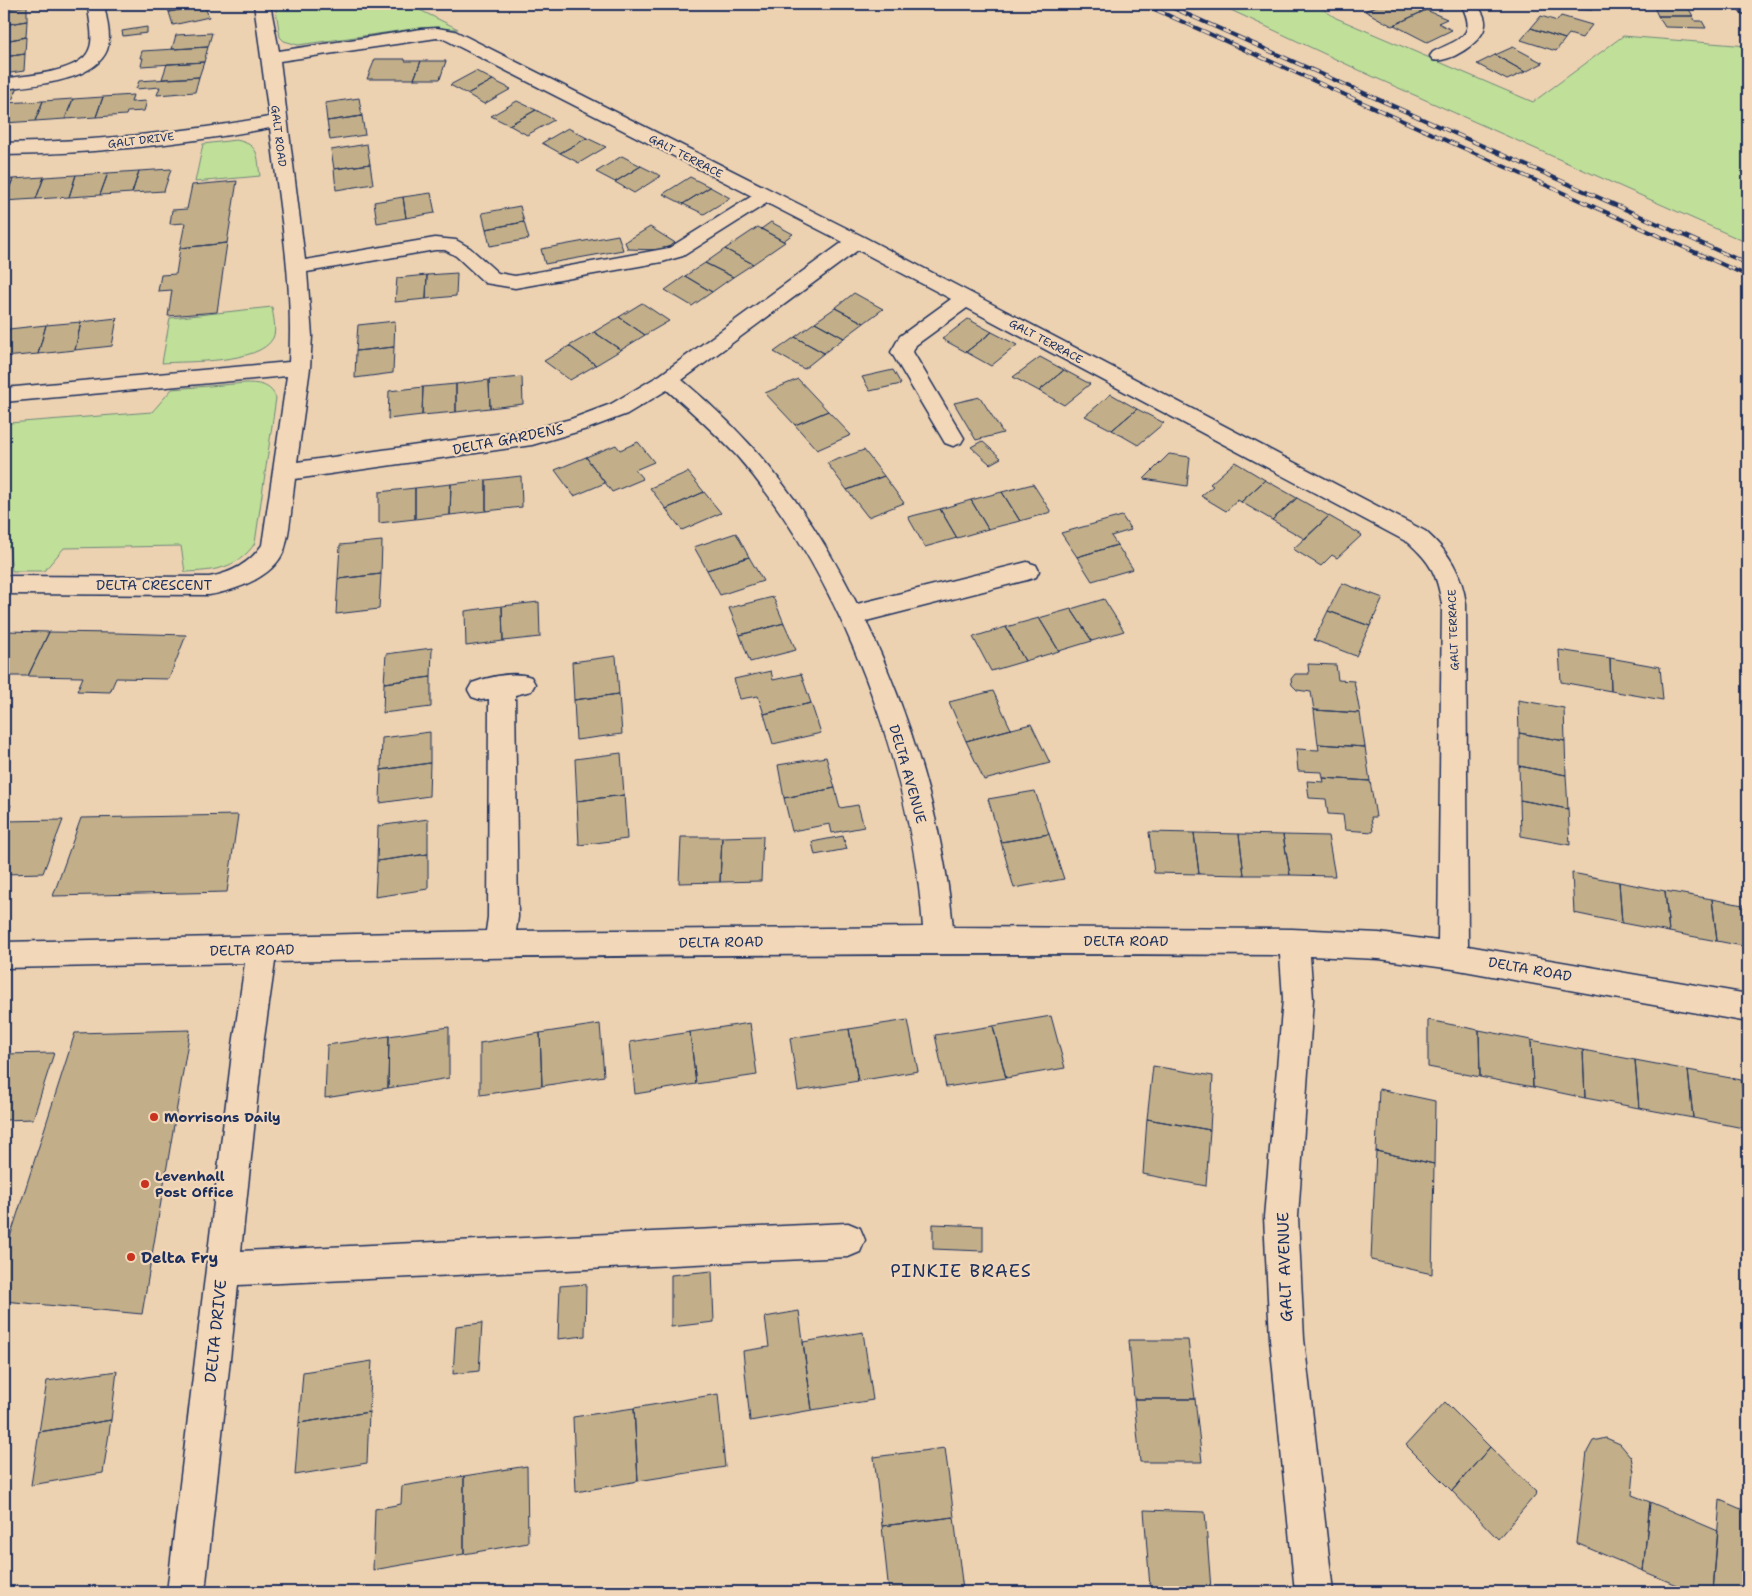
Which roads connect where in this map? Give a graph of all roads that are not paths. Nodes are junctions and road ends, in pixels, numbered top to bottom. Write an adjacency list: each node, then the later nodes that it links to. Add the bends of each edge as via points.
1 (96, 4): 8 (street, via 98,49 86,64 65,73)
2 (262, 4): 7 (street, GALT ROAD)
3 (1469, 4): 6 (street, via 1478,18 1477,30 1470,39)
4 (1745, 4): 5 (street)
5 (1748, 9)
6 (1439, 56)
7 (271, 57): 9 (street, GALT ROAD); 11 (street, GALT TERRACE, via 421,34 449,35)
8 (4, 84)
9 (277, 121): 10 (street, GALT DRIVE, via 80,147); 13 (street, GALT ROAD)
10 (4, 149)
11 (765, 196): 12 (street, GALT TERRACE); 13 (street, via 676,252 516,282 492,279 463,252 448,244)
12 (857, 241): 14 (street, GALT TERRACE); 16 (street, DELTA GARDENS)
13 (296, 268): 15 (street, GALT ROAD, via 301,336)
14 (965, 299): 18 (street, via 908,341 902,352); 29 (street, GALT TERRACE, via 1417,537 1436,554 1451,579 1454,604)
15 (299, 368): 17 (street); 19 (street, GALT ROAD)
16 (668, 380): 19 (street, DELTA GARDENS, via 620,409 532,437); 22 (street, DELTA AVENUE, via 718,422 774,487 804,528)
17 (4, 395)
18 (953, 438)
19 (284, 472): 21 (street, DELTA CRESCENT, via 274,546 254,570 238,579 209,586)
20 (1027, 571): 22 (street)
21 (4, 586)
22 (851, 615): 24 (street, DELTA AVENUE, via 882,687 905,756 924,827)
23 (502, 687): 26 (street, via 503,917)
24 (939, 940): 25 (street, DELTA ROAD); 26 (street, DELTA ROAD)
25 (1292, 942): 29 (street, DELTA ROAD, via 1379,946); 34 (street, GALT AVENUE, via 1298,999 1281,1217 1287,1339)
26 (499, 944): 27 (street, DELTA ROAD)
27 (262, 950): 28 (street, DELTA ROAD); 32 (street, DELTA DRIVE)
28 (4, 955)
29 (1453, 956): 30 (street, DELTA ROAD)
30 (1748, 1008)
31 (848, 1240): 32 (street)
32 (222, 1269): 33 (street, DELTA DRIVE)
33 (186, 1592)
34 (1314, 1592)

